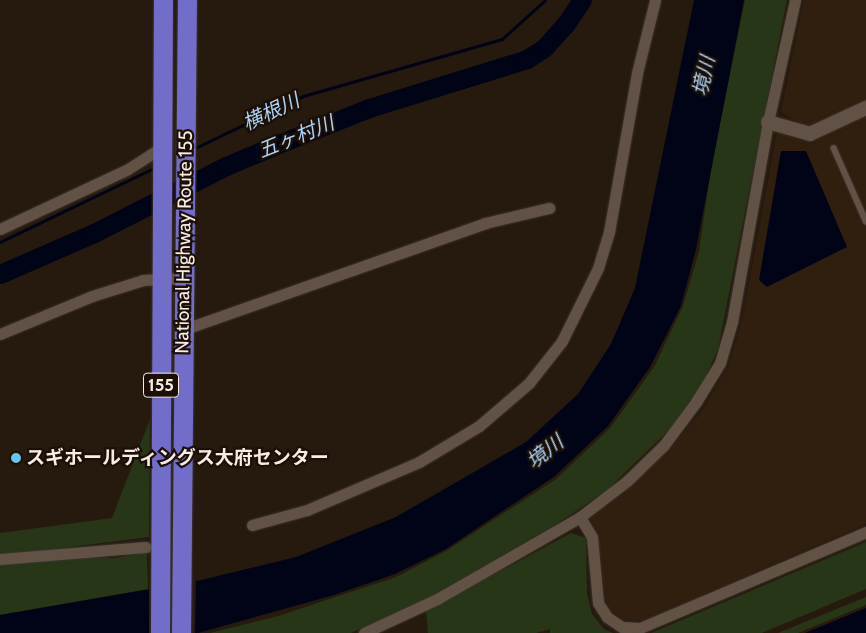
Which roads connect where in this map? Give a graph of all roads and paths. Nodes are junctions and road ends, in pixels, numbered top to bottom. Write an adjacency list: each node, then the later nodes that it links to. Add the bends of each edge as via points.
1 (163, 0): 8 (highway, National Highway Route 155 / 155)
2 (187, 0): 12 (highway, National Highway Route 155 / 155)
3 (655, 0): 17 (street, via 637,72 609,232 598,268 562,341 529,384 479,426 420,462 307,510)
4 (795, 0): 6 (street)
5 (866, 108): 6 (street, via 810,134)
6 (768, 122): 16 (street, via 732,322 720,363 664,445 627,481)
7 (834, 148): 10 (lane)
8 (162, 149): 11 (street, via 128,169); 13 (highway, National Highway Route 155 / 155)
9 (549, 208): 14 (street, via 486,223)
10 (866, 221)
11 (0, 229)
12 (183, 278): 13 (street); 14 (highway, National Highway Route 155 / 155)
13 (162, 279): 15 (street, via 143,280 92,296); 19 (highway, National Highway Route 155 / 155)
14 (182, 330): 22 (highway, National Highway Route 155 / 155)
15 (0, 334)
16 (580, 517): 18 (street, via 592,537 598,603 607,617 622,627 640,628); 23 (street, via 437,600)
17 (252, 525)
18 (866, 532)
19 (153, 551): 20 (street); 21 (highway, National Highway Route 155 / 155)
20 (0, 559)
21 (160, 633)
22 (181, 633)
23 (364, 633)

